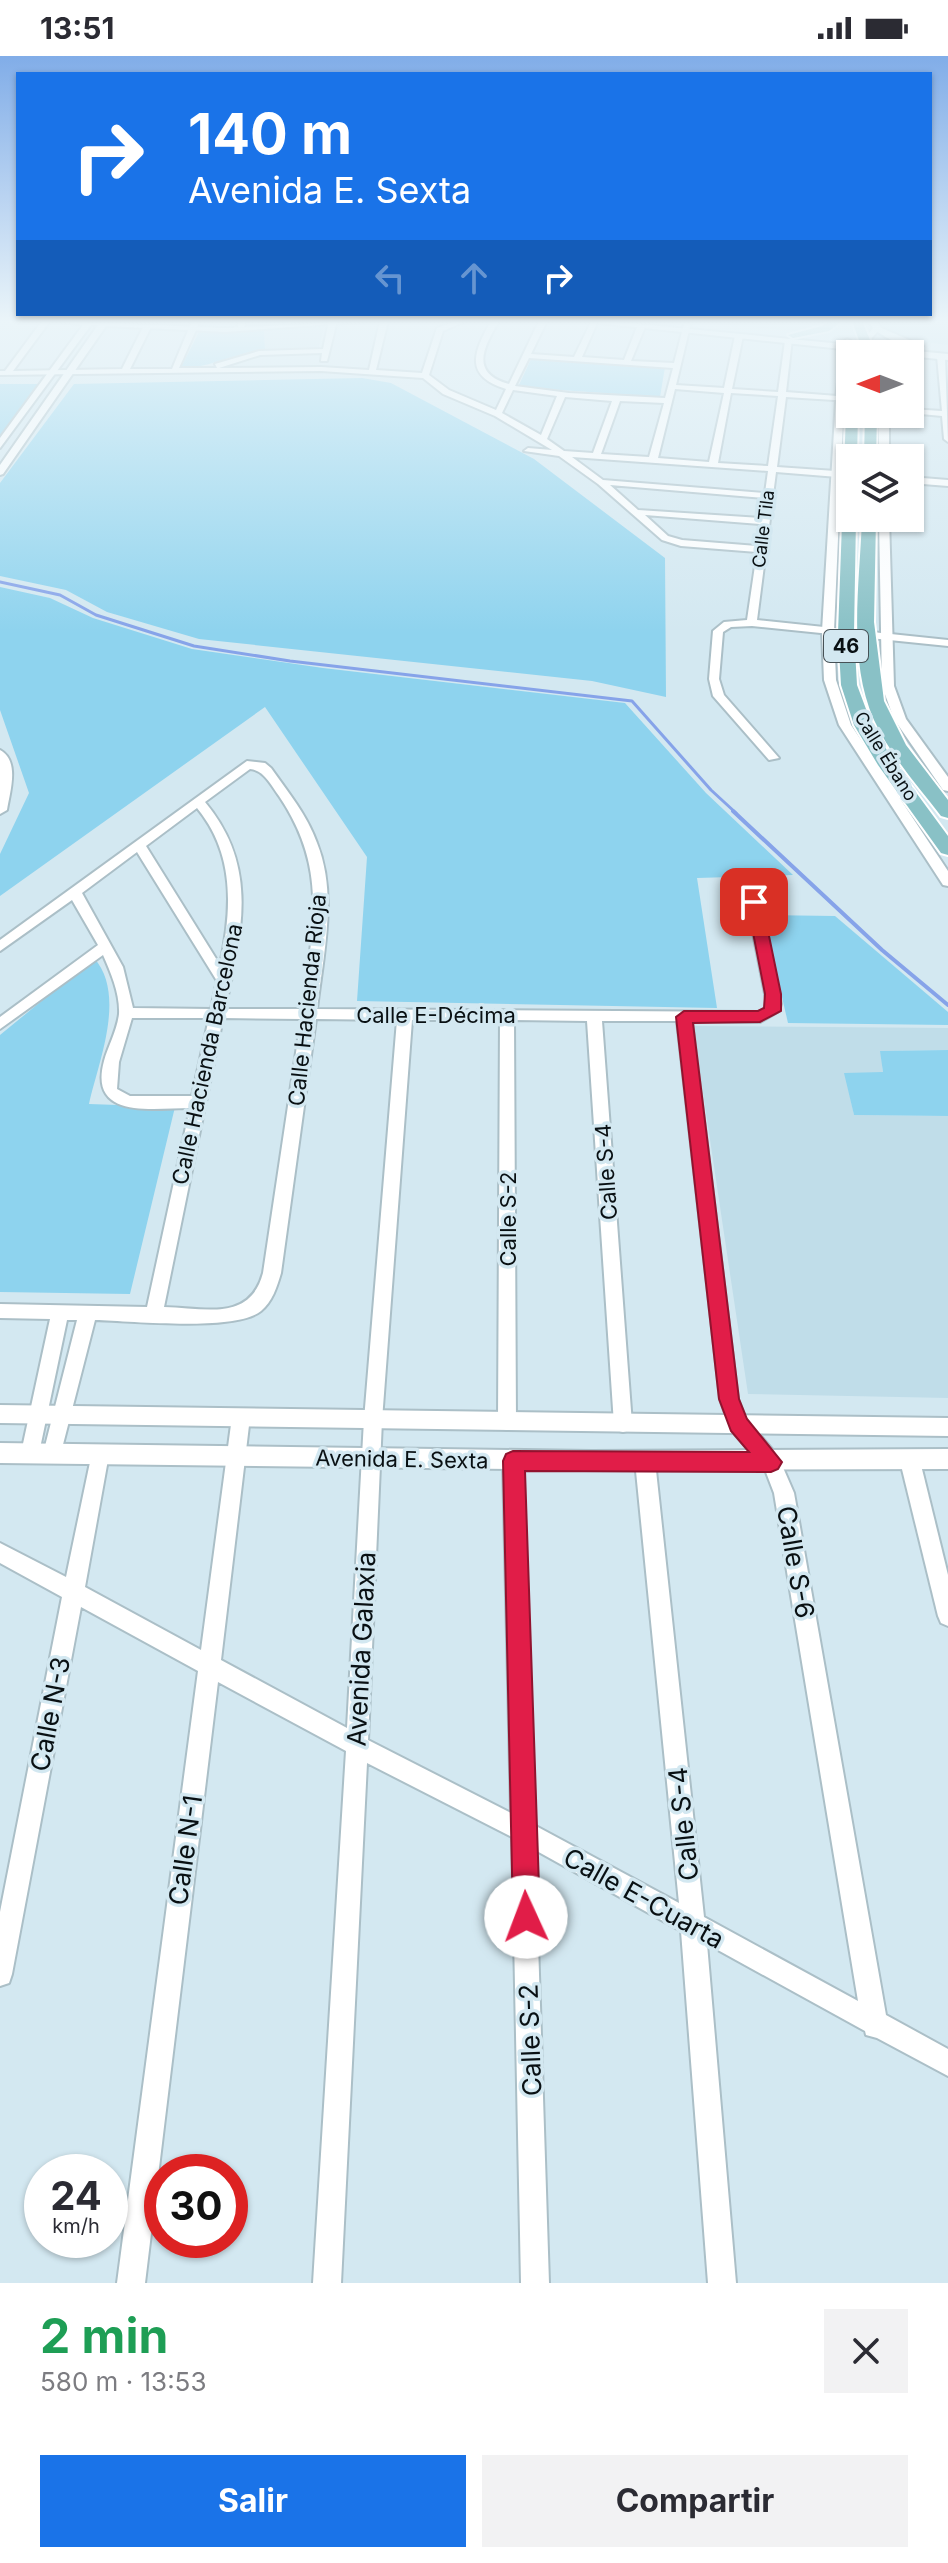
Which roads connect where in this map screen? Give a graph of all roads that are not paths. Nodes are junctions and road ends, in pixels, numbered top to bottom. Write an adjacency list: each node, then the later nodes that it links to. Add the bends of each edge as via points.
1 (15, 425): 10 (street)
2 (34, 425): 17 (street)
3 (517, 425): 9 (street)
4 (549, 425): 9 (street)
5 (607, 425): 13 (street)
6 (663, 425): 14 (street)
7 (721, 425): 15 (street)
8 (776, 425): 16 (street, Calle Tila)
9 (543, 440): 12 (street)
10 (0, 445)
11 (528, 451): 12 (street)
12 (559, 453): 13 (street); 20 (street)
13 (596, 456): 14 (street)
14 (653, 460): 15 (street)
15 (713, 464): 16 (street)
16 (770, 469): 18 (street); 22 (street, Calle Tila)
17 (0, 472)
18 (836, 474)
19 (924, 481): 21 (street)
20 (601, 482): 22 (street); 23 (street)
21 (948, 483)
22 (767, 496): 24 (street, Calle Tila)
23 (634, 512): 24 (street); 29 (street, via 673,542)
24 (764, 521): 29 (street, Calle Tila)
25 (839, 532): 31 (street)
26 (846, 532): 32 (main road, Calle Ébano / 46)
27 (870, 532): 33 (main road, Calle Ébano / 46)
28 (883, 532): 33 (street)
29 (760, 549): 30 (street, Calle Tila)
30 (752, 623): 31 (street); 36 (street, via 728,624 718,631 714,679 719,696)
31 (828, 631): 32 (street); 43 (street, via 830,680 845,725)
32 (846, 633): 33 (street); 42 (main road, Calle Ébano / 46, via 849,685 863,725)
33 (877, 636): 34 (street); 37 (street, via 900,719); 40 (main road, Calle Ébano / 46, via 870,675 883,721)
34 (948, 643)
35 (0, 754): 39 (street, via 6,770)
36 (773, 758)
37 (948, 787)
38 (198, 802): 41 (street, Calle Hacienda Rioja); 48 (street, Calle Hacienda Barcelona, via 221,831 238,891); 51 (street, Calle Hacienda Rioja, via 239,769 253,765 267,771 312,841 320,904)
39 (0, 810)
40 (948, 812)
41 (139, 845): 44 (street, Calle Hacienda Rioja); 48 (street)
42 (948, 849)
43 (948, 882)
44 (75, 893): 46 (street, Calle Hacienda Rioja); 47 (street)
45 (754, 902): 55 (street, Calle E-Décima, via 774,1004 767,1015)
46 (0, 947)
47 (105, 947): 49 (street); 56 (street)
48 (223, 980): 50 (street, Calle Hacienda Barcelona)
49 (126, 1013): 50 (street, Calle E-Décima); 57 (street, via 108,1070 110,1092 128,1102)
50 (215, 1014): 51 (street, Calle E-Décima); 57 (street, Calle Hacienda Barcelona)
51 (309, 1014): 52 (street, Calle E-Décima); 61 (street, Calle Hacienda Rioja, via 269,1289 262,1303 236,1315)
52 (405, 1015): 53 (street, Calle E-Décima); 66 (street, Avenida Galaxia)
53 (507, 1016): 54 (street, Calle E-Décima); 67 (street, Calle S-2)
54 (594, 1016): 55 (street, Calle E-Décima); 68 (street, Calle S-4)
55 (684, 1017): 69 (street, Calle S-6, via 728,1389)
56 (0, 1024)
57 (197, 1102): 61 (street, Calle Hacienda Barcelona)
58 (0, 1311): 59 (street)
59 (60, 1313): 60 (street); 63 (street)
60 (88, 1313): 61 (street); 64 (street)
61 (154, 1314)
62 (0, 1414): 63 (street, Avenida E. Sexta)
63 (38, 1415): 64 (street, Avenida E. Sexta); 72 (street)
64 (62, 1416): 65 (street, Avenida E. Sexta); 72 (street)
65 (241, 1417): 66 (street, Avenida E. Sexta); 74 (street, Calle N-1)
66 (373, 1420): 67 (street, Avenida E. Sexta); 75 (street, Avenida Galaxia)
67 (507, 1422): 68 (street, Avenida E. Sexta)
68 (623, 1424): 69 (street, Avenida E. Sexta)
69 (738, 1424): 70 (street, Avenida E. Sexta); 80 (street, Calle S-6)
70 (948, 1427)
71 (0, 1453): 72 (street, Avenida E. Sexta)
72 (41, 1454): 73 (street, Avenida E. Sexta)
73 (100, 1454): 74 (street, Avenida E. Sexta); 82 (street, Calle N-3)
74 (235, 1457): 75 (street, Avenida E. Sexta); 84 (street, Calle N-1)
75 (371, 1459): 77 (street, Avenida E. Sexta); 85 (street, Avenida Galaxia)
76 (948, 1459): 79 (street, Avenida E. Sexta)
77 (513, 1461): 78 (street, Avenida E. Sexta); 86 (street, Calle S-2)
78 (645, 1461): 80 (street, Avenida E. Sexta); 87 (street, Calle S-4)
79 (910, 1461): 80 (street, Avenida E. Sexta); 83 (street)
80 (771, 1462): 89 (street, Calle S-6, via 784,1493)
81 (0, 1552): 82 (street, Calle E-Cuarta)
82 (74, 1592): 84 (street, Calle E-Cuarta); 88 (street, Calle N-3)
83 (948, 1616)
84 (210, 1665): 85 (street, Calle E-Cuarta); 91 (street, Calle N-1)
85 (356, 1745): 86 (street, Calle E-Cuarta); 92 (street, Avenida Galaxia)
86 (523, 1831): 87 (street, Calle E-Cuarta); 93 (street, Calle S-2)
87 (693, 1925): 89 (street, Calle E-Cuarta); 94 (street, Calle S-4)
88 (0, 1974)
89 (875, 2026): 90 (street, Calle E-Cuarta)
90 (948, 2063)
91 (131, 2283)
92 (327, 2283)
93 (535, 2283)
94 (722, 2283)

